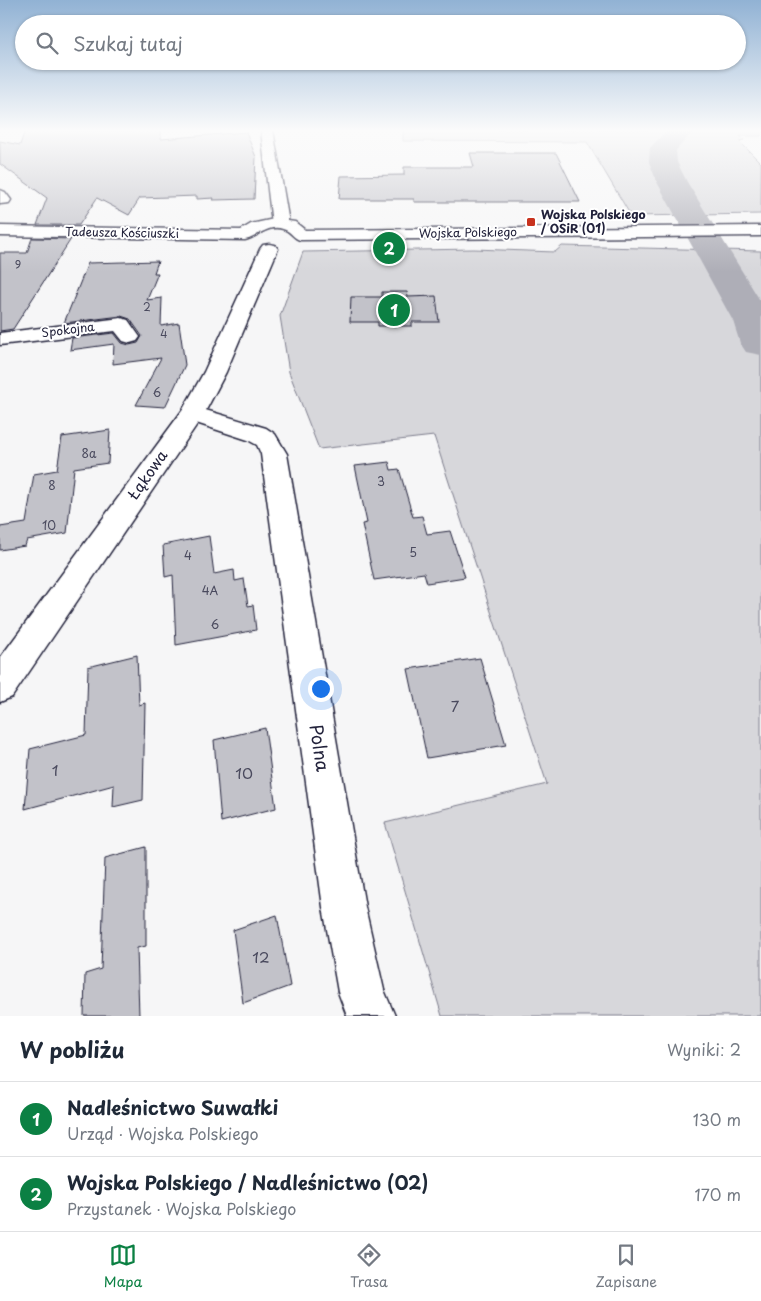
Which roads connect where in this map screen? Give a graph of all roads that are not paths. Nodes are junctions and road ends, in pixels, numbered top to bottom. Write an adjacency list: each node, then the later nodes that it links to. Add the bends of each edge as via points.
1 (274, 177): 2 (street)
2 (280, 224): 6 (street, via 262,225); 7 (street, via 295,228)
3 (0, 231): 5 (street, Tadeusza Kościuszki)
4 (761, 231): 7 (street, Wojska Polskiego)
5 (96, 233): 6 (street, Tadeusza Kościuszki); 8 (street)
6 (245, 234): 9 (street, via 250,246)
7 (300, 235): 9 (street, via 292,244)
8 (0, 237)
9 (269, 249): 12 (street, Łąkowa, via 215,372)
10 (130, 337): 11 (street, Spokojna, via 122,324)
11 (0, 339)
12 (192, 414): 13 (street, Łąkowa); 14 (street, Polna, via 257,434 266,440 274,454 344,907 361,992)
13 (0, 686)
14 (371, 1016)

